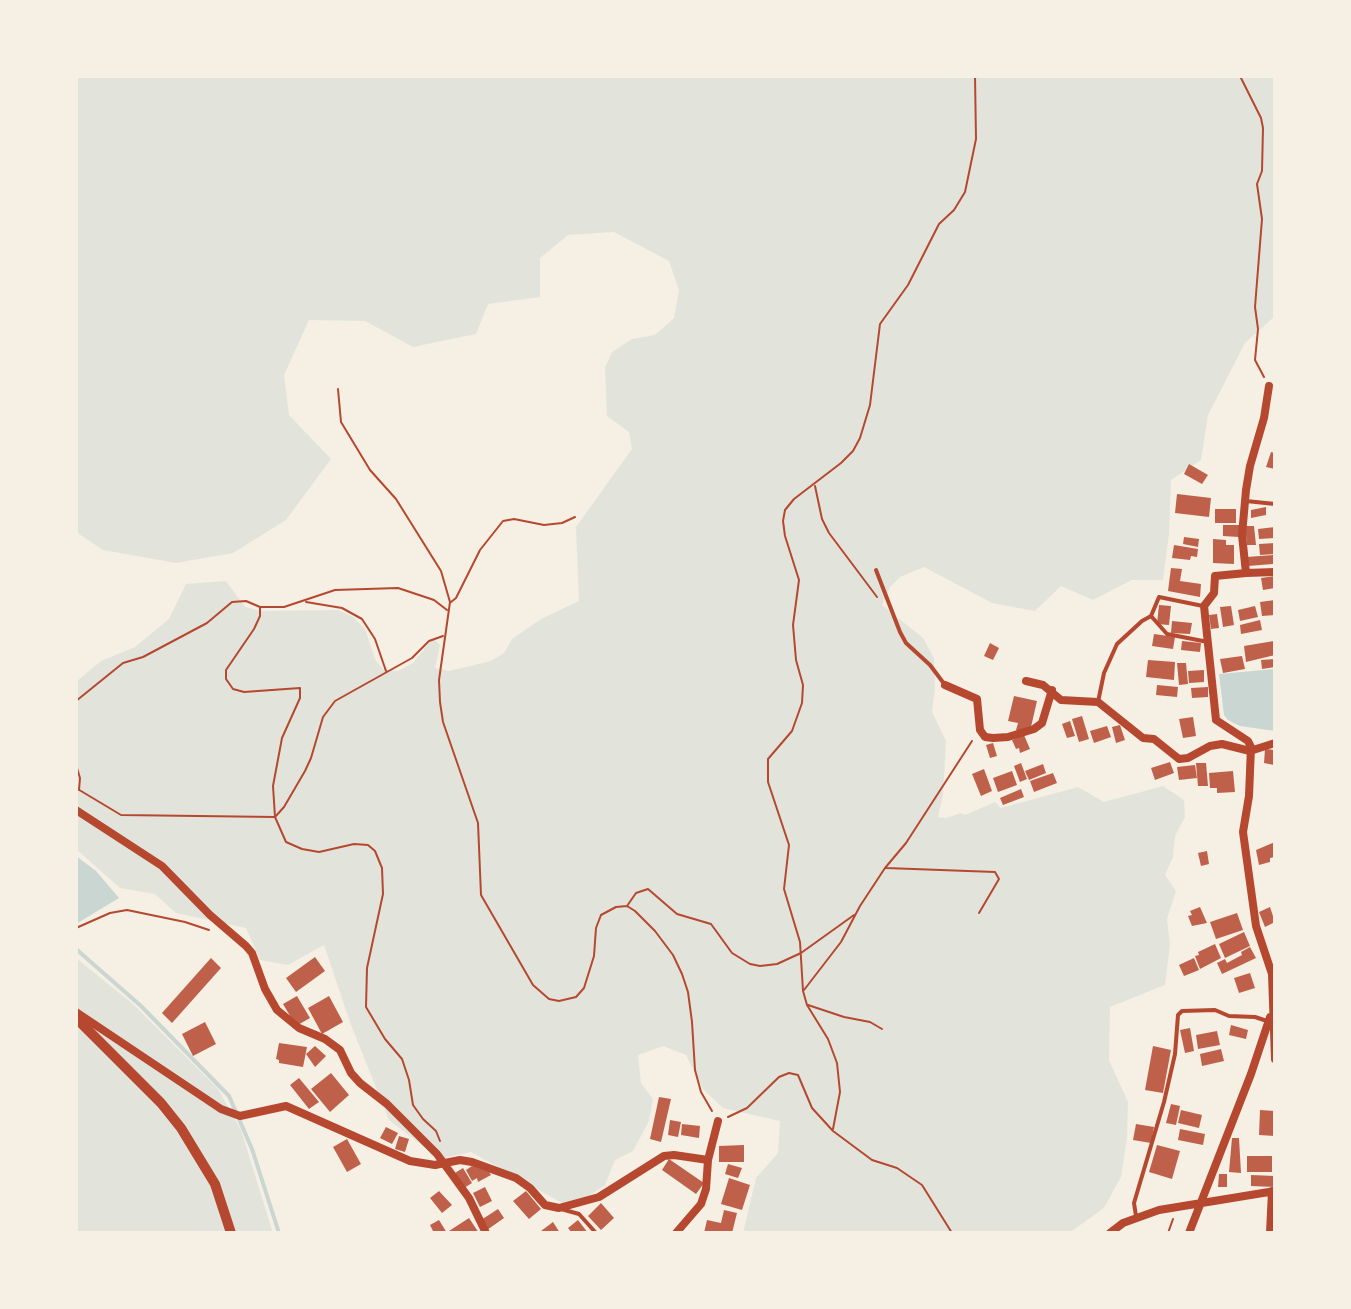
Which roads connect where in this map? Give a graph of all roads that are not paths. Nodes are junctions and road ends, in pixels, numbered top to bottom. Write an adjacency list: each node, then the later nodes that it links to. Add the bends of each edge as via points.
1 (1269, 386): 2 (street)
2 (1246, 501): 3 (lane); 6 (street)
3 (1275, 504)
4 (876, 570): 11 (lane, via 906,643)
5 (1275, 572): 6 (street)
6 (1246, 573): 7 (street, via 1215,576 1214,593)
7 (1204, 606): 8 (lane, via 1159,597); 9 (street)
8 (1151, 616): 9 (lane, via 1167,634); 13 (lane, via 1117,644)
9 (1209, 642): 15 (street, via 1216,720 1248,741)
10 (1026, 681): 12 (street)
11 (945, 685): 12 (street, via 977,699 980,730 993,738 1042,723)
12 (1052, 690): 13 (street, via 1061,700)
13 (1098, 702): 15 (street, via 1179,759 1222,744)
14 (1274, 745): 15 (street)
15 (1250, 751): 18 (street, via 1243,832)
16 (76, 810): 27 (street, via 162,866 246,946 277,1010 340,1050 360,1083)
17 (1275, 945): 18 (street)
18 (1263, 949): 19 (street)
19 (1273, 973): 20 (street)
20 (1272, 1010): 23 (street); 24 (street)
21 (76, 1012): 27 (street, via 221,1109 240,1116 286,1106 410,1161)
22 (76, 1018): 32 (street, via 181,1128 215,1184)
23 (1269, 1022): 29 (street); 31 (lane, via 1215,1010 1178,1015 1164,1102 1134,1203)
24 (1275, 1059)
25 (718, 1121): 26 (street)
26 (708, 1160): 30 (street, via 664,1156 599,1197); 35 (street, via 701,1204)
27 (443, 1163): 30 (street, via 472,1162 516,1178 545,1205); 33 (street)
28 (1274, 1191): 29 (street); 38 (street)
29 (1200, 1204): 31 (street); 37 (street)
30 (559, 1208): 34 (lane, via 579,1214)
31 (1136, 1217): 36 (street)
32 (231, 1233)
33 (486, 1233)
34 (596, 1233)
35 (676, 1233)
36 (1110, 1233)
37 (1189, 1233)
38 (1270, 1233)

